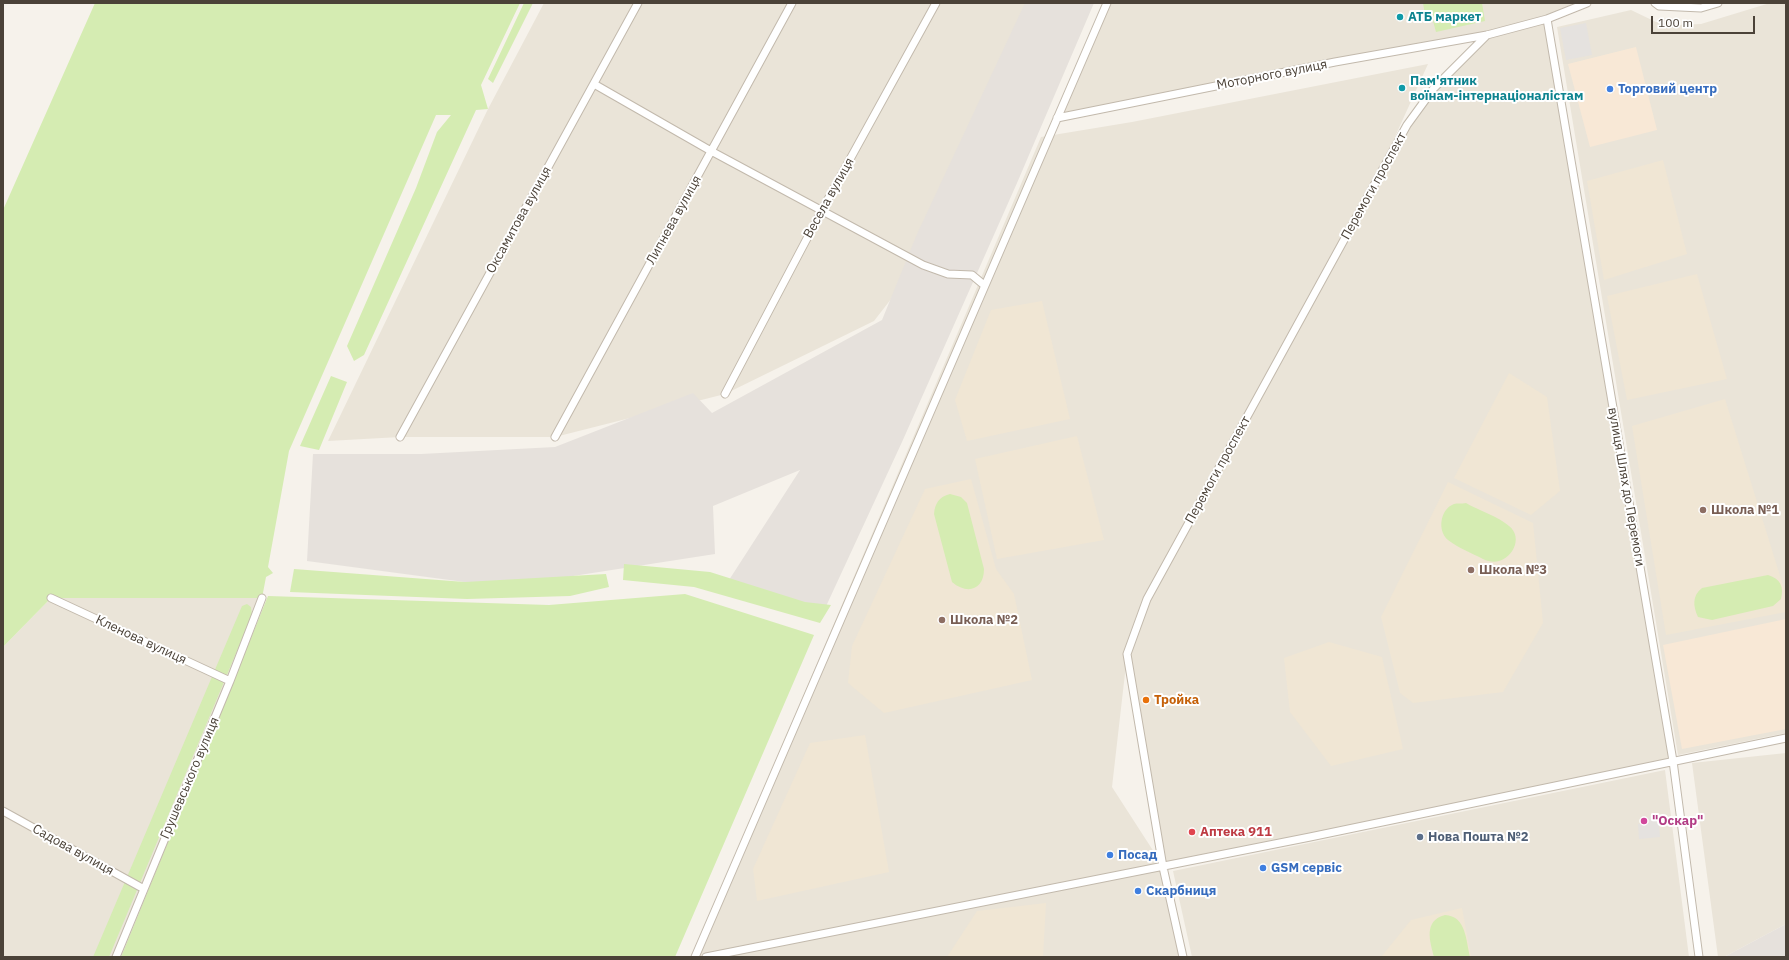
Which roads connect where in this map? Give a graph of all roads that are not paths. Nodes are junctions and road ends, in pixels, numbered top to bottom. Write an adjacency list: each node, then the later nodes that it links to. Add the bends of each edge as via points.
1 (638, 3): 10 (street, Оксамитова вулиця)
2 (792, 3): 12 (street, Липнева вулиця)
3 (936, 3): 13 (street, Весела вулиця)
4 (1107, 3): 11 (street)
5 (1587, 3): 8 (street, Моторного вулиця)
6 (1655, 3): 7 (street, via 1659,6 1701,8)
7 (1718, 3)
8 (1547, 19): 9 (street, Моторного вулиця); 22 (street, вулиця Шлях до Перемоги)
9 (1487, 35): 11 (street, Моторного вулиця, via 1335,62); 24 (street, Перемоги проспект, via 1434,88 1407,125 1147,599 1127,654)
10 (594, 84): 12 (street); 16 (street, Оксамитова вулиця)
11 (1057, 118): 14 (street)
12 (711, 151): 13 (street); 17 (street, Липнева вулиця)
13 (822, 210): 14 (street, via 923,265 948,274 972,274); 15 (street, Весела вулиця)
14 (984, 285): 27 (street)
15 (725, 394)
16 (400, 437)
17 (555, 438)
18 (51, 598): 20 (street, Кленова вулиця)
19 (262, 598): 20 (street, Грушевського вулиця)
20 (230, 681): 25 (street, Грушевського вулиця)
21 (1786, 738): 22 (street)
22 (1673, 761): 24 (street); 30 (street, вулиця Шлях до Перемоги)
23 (3, 811): 25 (street, Садова вулиця)
24 (1163, 867): 28 (street); 29 (street, Перемоги проспект)
25 (144, 889): 26 (street, Грушевського вулиця)
26 (116, 957)
27 (695, 957)
28 (706, 957)
29 (1183, 957)
30 (1698, 957)

